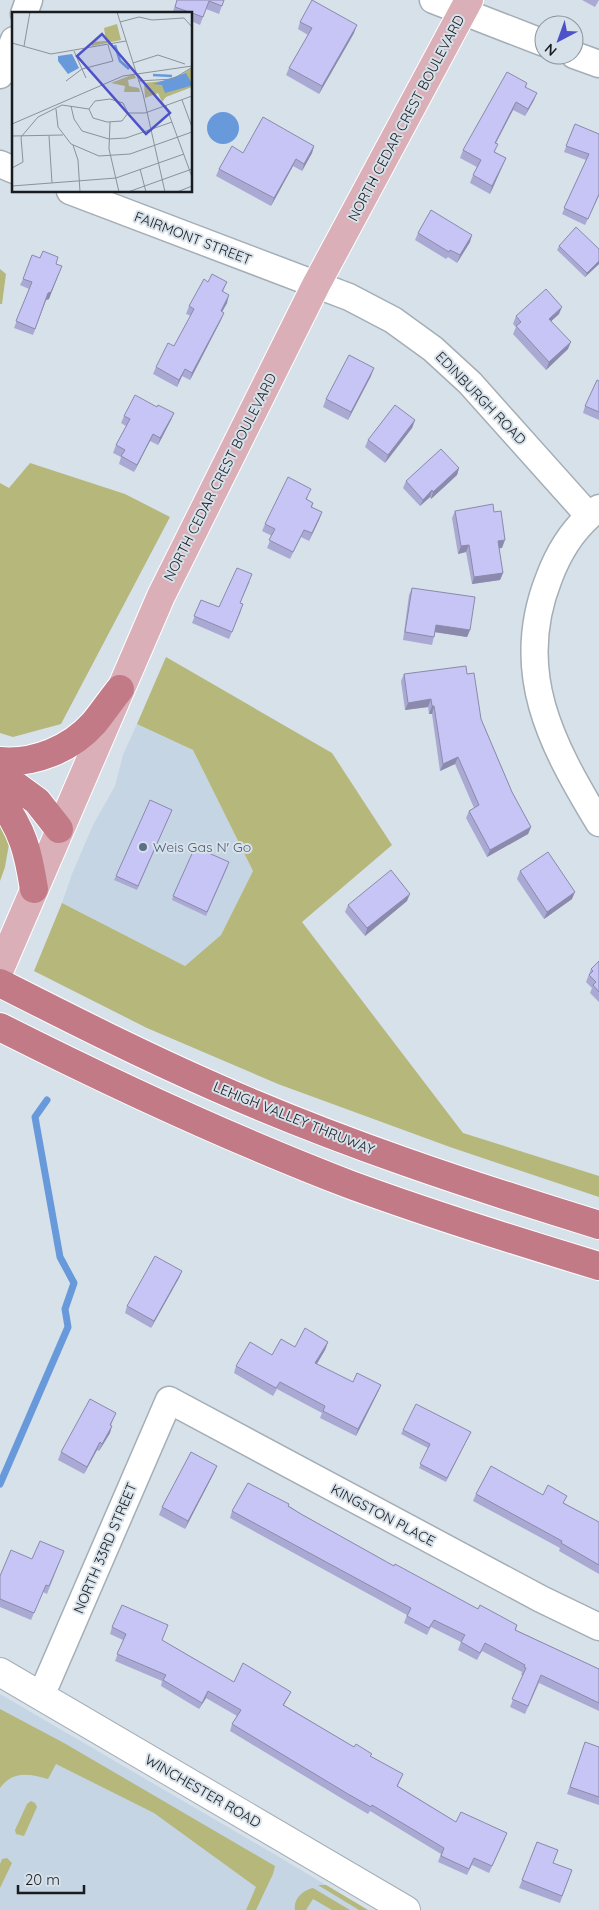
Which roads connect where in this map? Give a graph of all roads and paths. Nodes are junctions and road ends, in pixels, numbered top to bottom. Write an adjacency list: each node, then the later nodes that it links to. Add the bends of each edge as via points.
1 (29, 0): 4 (street)
2 (433, 0): 3 (street)
3 (466, 6): 5 (street); 13 (main road, NORTH CEDAR CREST BOULEVARD)
4 (25, 12)
5 (534, 38)
6 (12, 45): 9 (street)
7 (584, 58): 8 (street)
8 (599, 64)
9 (0, 75)
10 (0, 164): 11 (street)
11 (12, 169)
12 (73, 192): 13 (street, FAIRMONT STREET)
13 (316, 286): 14 (street, EDINBURGH ROAD, via 349,297 393,320 433,349); 15 (main road, NORTH CEDAR CREST BOULEVARD, via 161,596)
14 (594, 512): 20 (street, via 572,536 554,564 542,595 534,648 535,675 548,726 578,789)
15 (120, 689): 16 (highway, via 93,724 66,745 38,758); 21 (main road, NORTH CEDAR CREST BOULEVARD)
16 (0, 762)
17 (0, 774): 21 (highway, via 37,801)
18 (0, 795): 21 (highway, via 26,814)
19 (0, 799): 22 (highway, via 21,833)
20 (599, 823)
21 (59, 829): 22 (main road, NORTH CEDAR CREST BOULEVARD)
22 (34, 889): 23 (main road, NORTH CEDAR CREST BOULEVARD)
23 (0, 969)
24 (0, 983): 26 (highway, LEHIGH VALLEY THRUWAY, via 149,1057 292,1119 442,1175)
25 (0, 1027): 27 (highway, via 199,1123 277,1156 430,1212)
26 (599, 1225)
27 (599, 1266)
28 (169, 1400): 29 (street, KINGSTON PLACE); 31 (street, NORTH 33RD STREET)
29 (599, 1627)
30 (0, 1672): 31 (street, WINCHESTER ROAD)
31 (41, 1696): 32 (street, WINCHESTER ROAD)
32 (406, 1910)

